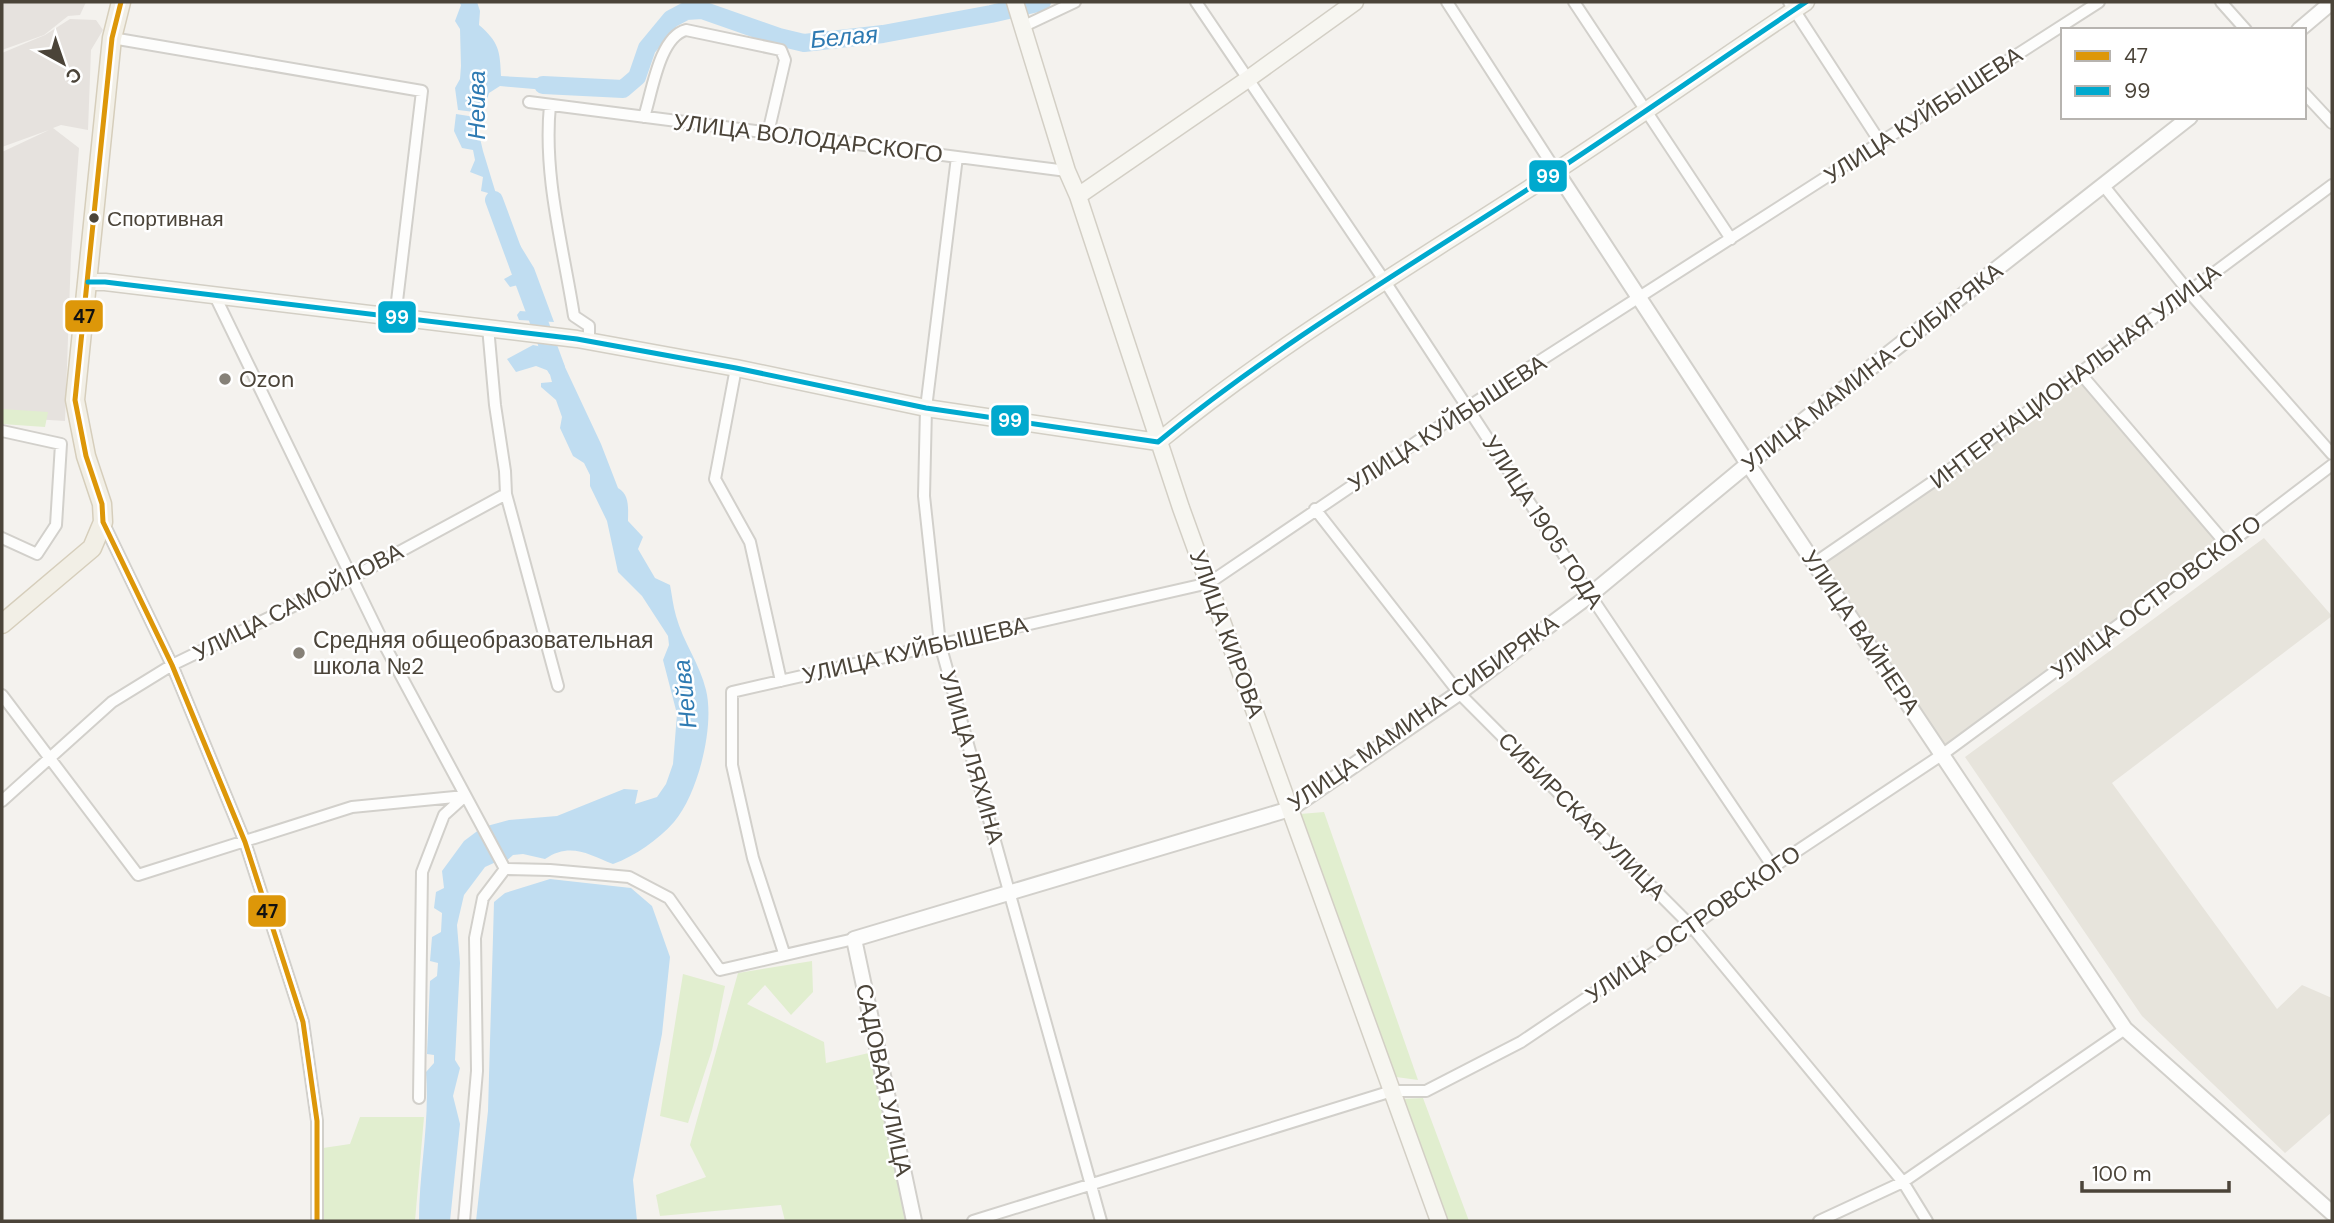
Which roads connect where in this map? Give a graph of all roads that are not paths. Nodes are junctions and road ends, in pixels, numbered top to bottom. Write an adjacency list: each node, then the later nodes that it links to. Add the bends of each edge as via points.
1 (121, 2): 15 (main road)
2 (1016, 2): 14 (main road, УЛИЦА КИРОВА)
3 (1075, 2): 14 (street)
4 (1196, 2): 16 (street, УЛИЦА 1905 ГОДА)
5 (1355, 2): 16 (main road)
6 (1447, 2): 27 (street, УЛИЦА ВАЙНЕРА)
7 (1574, 2): 20 (street)
8 (2099, 2): 25 (street, УЛИЦА КУЙБЫШЕВА)
9 (2221, 2): 12 (street)
10 (2332, 2): 13 (street)
11 (1797, 4): 20 (main road); 25 (street)
12 (2244, 28)
13 (2301, 28)
14 (1024, 35): 28 (main road, УЛИЦА КИРОВА)
15 (112, 38): 34 (main road); 38 (street, via 422,91)
16 (1248, 79): 31 (main road); 33 (street, УЛИЦА 1905 ГОДА)
17 (2306, 95): 23 (street)
18 (529, 102): 19 (street, УЛИЦА ВОЛОДАРСКОГО)
19 (550, 105): 21 (street, УЛИЦА ВОЛОДАРСКОГО); 40 (street, via 550,178 574,316 589,326)
20 (1645, 109): 27 (main road); 32 (street)
21 (645, 117): 24 (street, УЛИЦА ВОЛОДАРСКОГО); 24 (street, via 664,48 678,32 686,30 781,50 785,60)
22 (2187, 119): 29 (street, УЛИЦА МАМИНА-СИБИРЯКА)
23 (2332, 122)
24 (768, 133): 26 (street, УЛИЦА ВОЛОДАРСКОГО)
25 (1880, 142): 32 (street, УЛИЦА КУЙБЫШЕВА)
26 (957, 157): 28 (street, УЛИЦА ВОЛОДАРСКОГО); 44 (street, УЛИЦА ЛЯХИНА)
27 (1556, 171): 33 (main road); 37 (street, УЛИЦА ВАЙНЕРА)
28 (1067, 172): 31 (main road, УЛИЦА КИРОВА)
29 (2103, 185): 35 (street); 48 (street, УЛИЦА МАМИНА-СИБИРЯКА)
30 (2332, 186): 35 (street, ИНТЕРНАЦИОНАЛЬНАЯ УЛИЦА)
31 (1078, 196): 46 (main road, УЛИЦА КИРОВА)
32 (1731, 239): 37 (street, УЛИЦА КУЙБЫШЕВА)
33 (1384, 279): 43 (street, УЛИЦА 1905 ГОДА); 46 (main road, via 1207,402)
34 (88, 282): 36 (main road); 52 (main road, via 75,400)
35 (2189, 292): 42 (street, ИНТЕРНАЦИОНАЛЬНАЯ УЛИЦА); 47 (street)
36 (215, 296): 38 (main road); 56 (street)
37 (1641, 297): 43 (street, УЛИЦА КУЙБЫШЕВА); 48 (street, УЛИЦА ВАЙНЕРА)
38 (396, 318): 39 (main road)
39 (488, 327): 40 (main road); 50 (street)
40 (583, 340): 41 (main road)
41 (736, 368): 44 (main road); 62 (street, via 715,479 750,542)
42 (2080, 373): 54 (street); 55 (street, ИНТЕРНАЦИОНАЛЬНАЯ УЛИЦА)
43 (1468, 407): 51 (street, УЛИЦА КУЙБЫШЕВА); 58 (street, УЛИЦА 1905 ГОДА)
44 (926, 408): 46 (main road); 60 (street, УЛИЦА ЛЯХИНА, via 925,496)
45 (2, 431): 53 (street, via 61,444 55,525 37,554)
46 (1158, 442): 57 (main road, УЛИЦА КИРОВА)
47 (2332, 454)
48 (1748, 464): 55 (street, УЛИЦА ВАЙНЕРА); 58 (street, УЛИЦА МАМИНА-СИБИРЯКА)
49 (2332, 465): 54 (street, УЛИЦА ОСТРОВСКОГО)
50 (506, 494): 56 (street, УЛИЦА САМОЙЛОВА); 63 (street)
51 (1315, 509): 57 (street, УЛИЦА КУЙБЫШЕВА); 64 (street, СИБИРСКАЯ УЛИЦА)
52 (103, 522): 59 (main road, via 92,548); 61 (street)
53 (2, 538)
54 (2227, 545): 66 (street, УЛИЦА ОСТРОВСКОГО)
55 (1815, 562): 66 (street, УЛИЦА ВАЙНЕРА)
56 (353, 578): 61 (street, УЛИЦА САМОЙЛОВА); 68 (street, via 384,646)
57 (1209, 583): 60 (street, УЛИЦА КУЙБЫШЕВА); 70 (main road, УЛИЦА КИРОВА)
58 (1590, 595): 64 (street, УЛИЦА МАМИНА-СИБИРЯКА); 72 (street, УЛИЦА 1905 ГОДА)
59 (2, 624)
60 (940, 644): 62 (street, УЛИЦА КУЙБЫШЕВА); 74 (street, УЛИЦА ЛЯХИНА)
61 (172, 665): 67 (street, УЛИЦА САМОЙЛОВА, via 112,702); 71 (street)
62 (781, 681): 77 (street, УЛИЦА КУЙБЫШЕВА, via 732,692 732,765 753,858)
63 (558, 686)
64 (1459, 693): 70 (street, УЛИЦА МАМИНА-СИБИРЯКА); 75 (street, СИБИРСКАЯ УЛИЦА)
65 (2, 695): 67 (street)
66 (1942, 754): 72 (street, УЛИЦА ОСТРОВСКОГО); 78 (street, УЛИЦА ВАЙНЕРА)
67 (51, 760): 69 (street, УЛИЦА САМОЙЛОВА); 71 (street, via 138,875)
68 (466, 796): 71 (street, via 352,807); 73 (street); 80 (street, via 444,815 422,872)
69 (2, 801)
70 (1290, 808): 74 (street, УЛИЦА МАМИНА-СИБИРЯКА); 79 (main road, УЛИЦА КИРОВА)
71 (245, 842): 84 (street, via 303,1022 317,1121)
72 (1773, 867): 75 (street, УЛИЦА ОСТРОВСКОГО)
73 (505, 869): 77 (street, УЛИЦА МАМИНА-СИБИРЯКА, via 629,877 669,898 720,970); 85 (street, via 483,898 475,938 477,1071)
74 (1010, 891): 76 (street, УЛИЦА МАМИНА-СИБИРЯКА); 82 (street, УЛИЦА ЛЯХИНА)
75 (1692, 927): 79 (street, УЛИЦА ОСТРОВСКОГО, via 1521,1042 1426,1091); 81 (street, СИБИРСКАЯ УЛИЦА)
76 (854, 939): 77 (street, УЛИЦА МАМИНА-СИБИРЯКА); 86 (street, САДОВАЯ УЛИЦА)
77 (785, 953)
78 (2125, 1029): 81 (street); 83 (street, УЛИЦА ВАЙНЕРА)
79 (1392, 1091): 82 (street, УЛИЦА ОСТРОВСКОГО); 89 (main road, УЛИЦА КИРОВА)
80 (419, 1098)
81 (1903, 1182): 90 (street); 91 (street, СИБИРСКАЯ УЛИЦА)
82 (1093, 1184): 87 (street, УЛИЦА ОСТРОВСКОГО); 88 (street, УЛИЦА ЛЯХИНА)
83 (2332, 1213)
84 (317, 1221)
85 (464, 1221)
86 (914, 1221)
87 (973, 1221)
88 (1101, 1221)
89 (1439, 1221)
90 (1819, 1221)
91 (1927, 1221)

